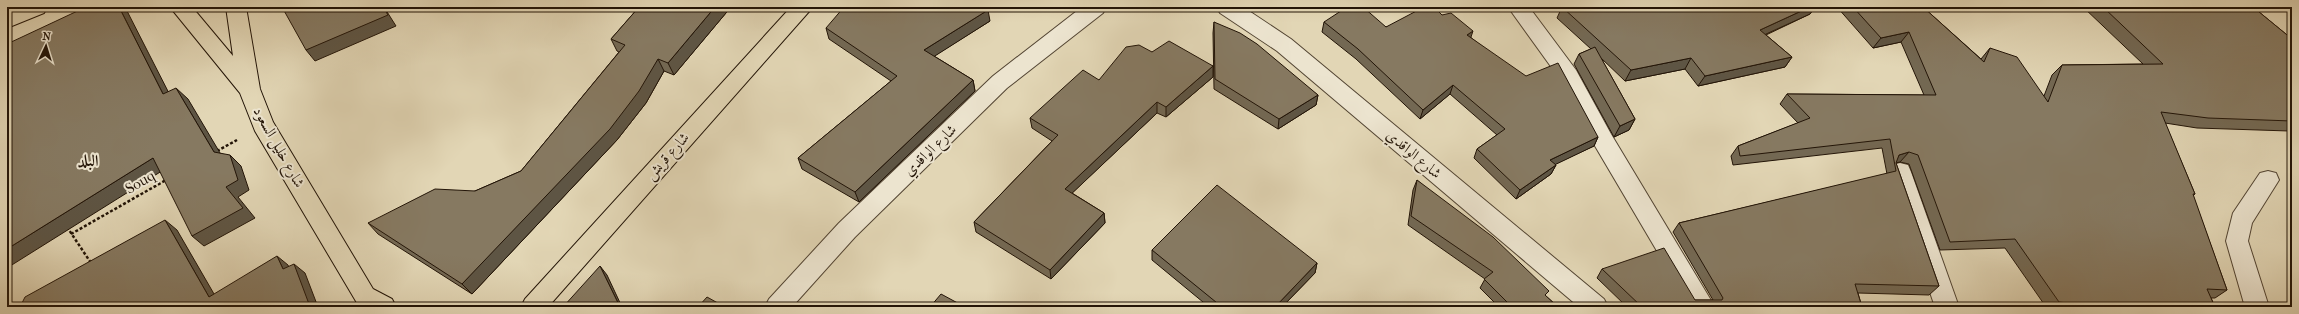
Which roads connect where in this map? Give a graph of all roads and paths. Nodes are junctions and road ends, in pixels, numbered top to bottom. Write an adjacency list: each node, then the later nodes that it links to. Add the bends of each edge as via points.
1 (37, 7): 8 (main road)
2 (180, 7): 9 (main road, شارع خليل السعود)
3 (236, 7): 9 (main road)
4 (803, 7): 18 (main road, شارع قريش)
5 (1096, 7): 22 (street, شارع الواقدي, via 1000,82 847,230)
6 (1227, 7): 23 (street, شارع الواقدي, via 1284,45)
7 (1518, 7): 24 (street, via 1569,76 1603,140)
8 (7, 20)
9 (249, 89): 10 (main road, شارع خليل السعود)
10 (263, 125): 11 (path); 19 (main road, شارع خليل السعود)
11 (215, 152)
12 (1900, 172): 25 (street)
13 (167, 180): 16 (path, Souq)
14 (2268, 180): 26 (street, via 2241,220 2237,242)
15 (64, 220): 16 (path)
16 (70, 234): 17 (path)
17 (95, 268)
18 (552, 286): 20 (main road); 21 (main road, شارع قريش)
19 (375, 301)
20 (516, 307)
21 (533, 307)
22 (777, 307)
23 (1596, 307)
24 (1703, 307)
25 (1947, 307)
26 (2257, 307)

